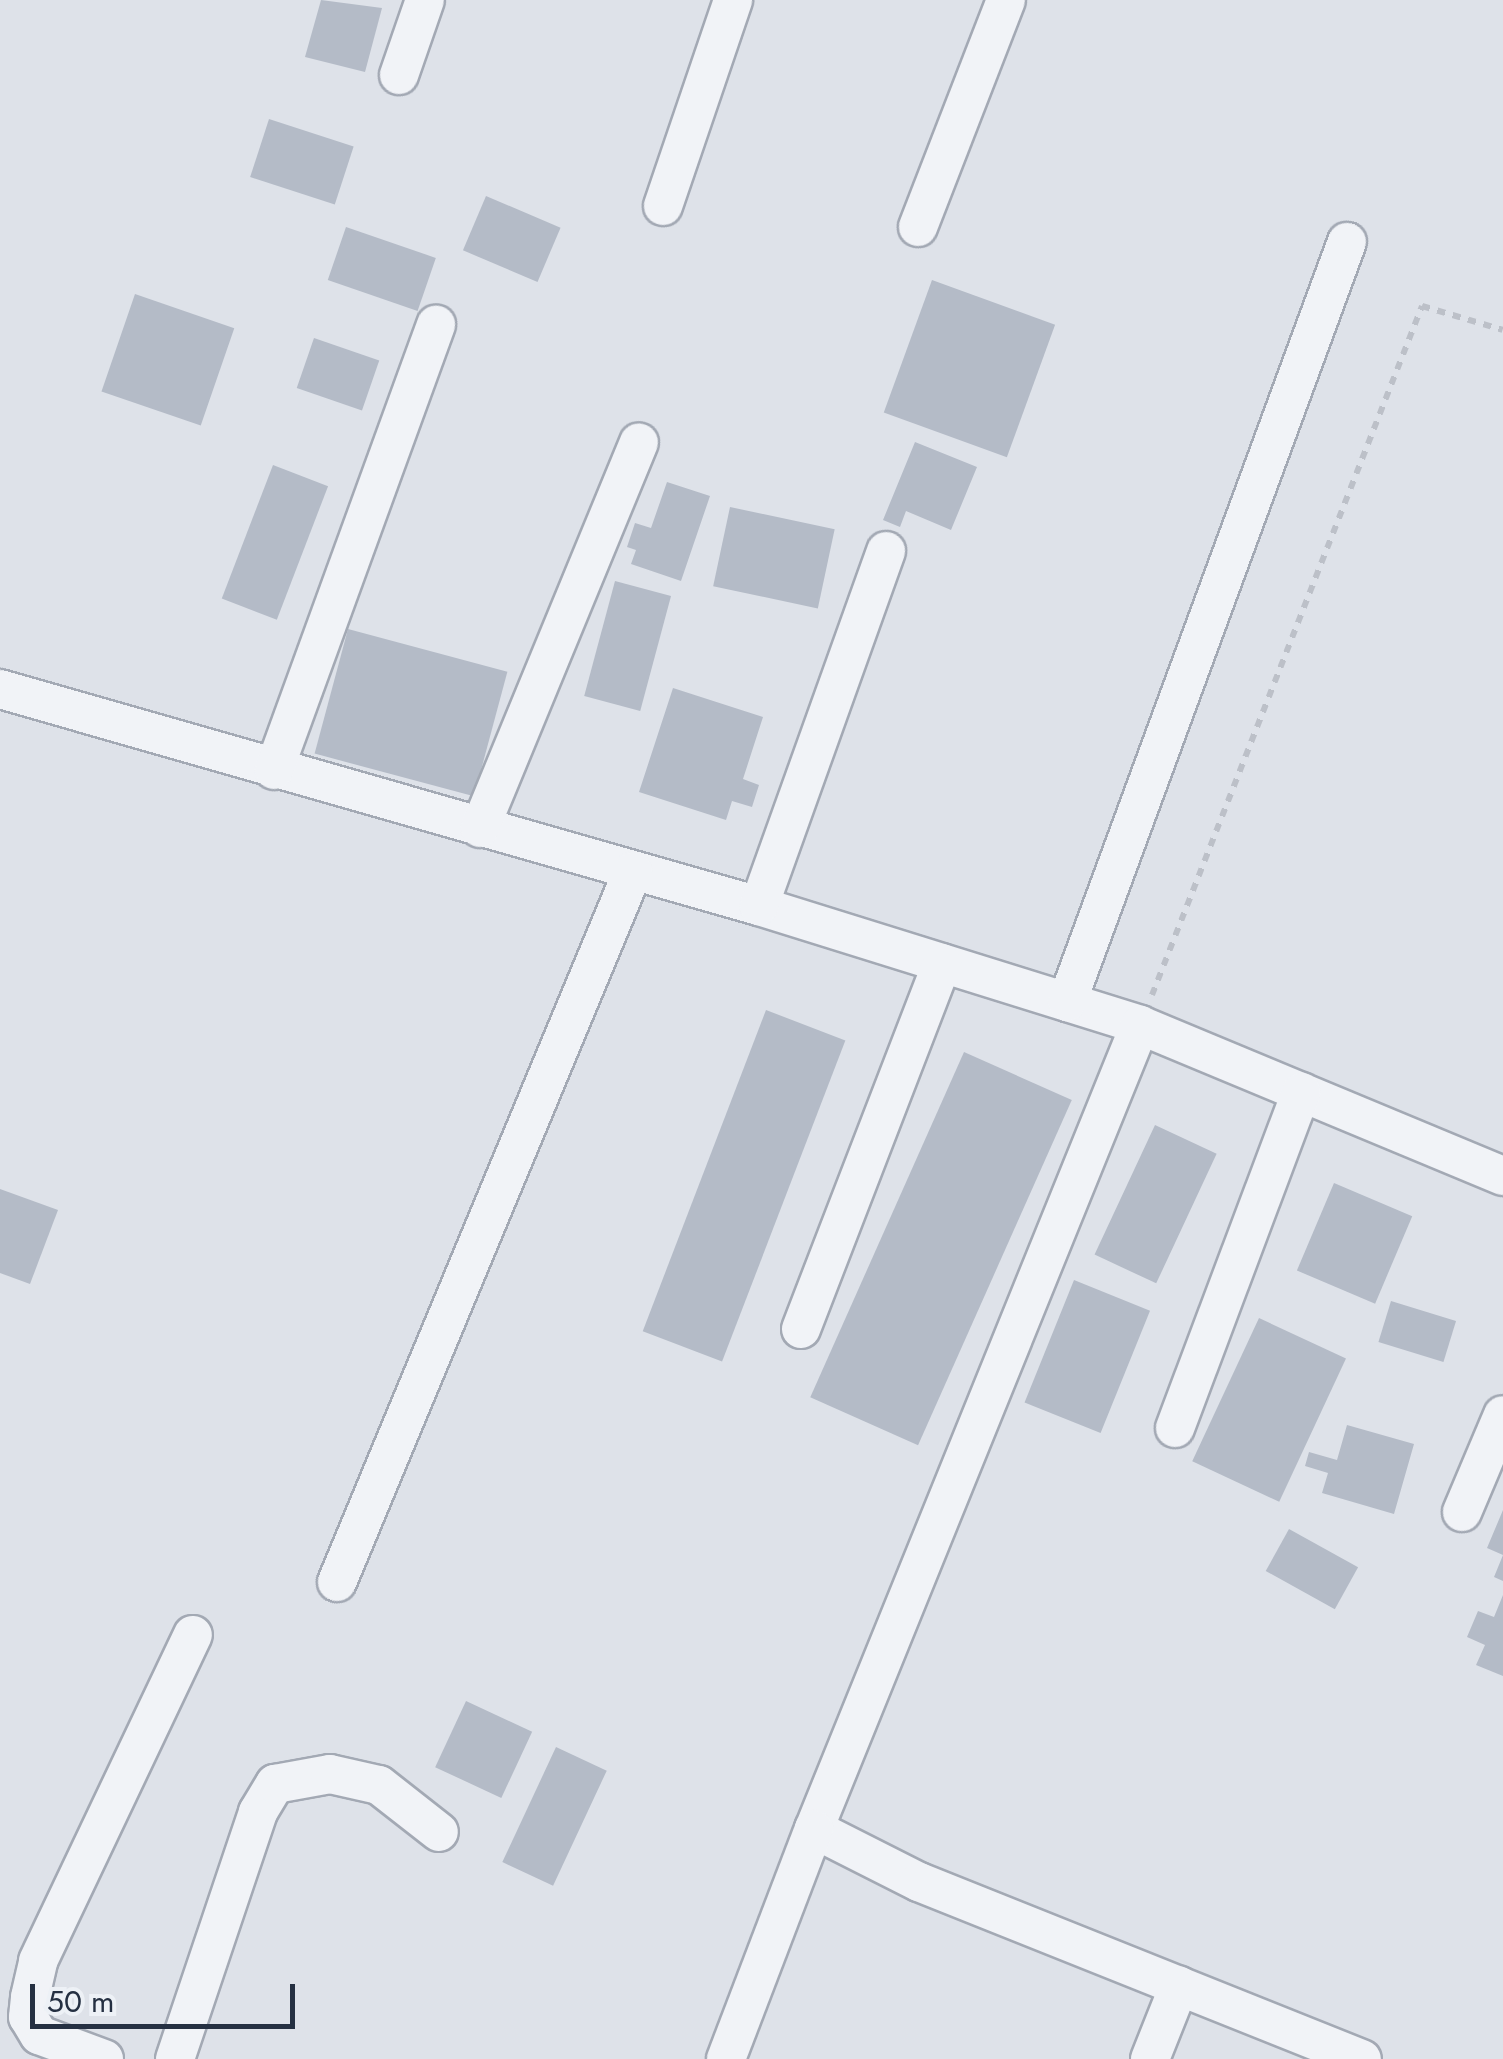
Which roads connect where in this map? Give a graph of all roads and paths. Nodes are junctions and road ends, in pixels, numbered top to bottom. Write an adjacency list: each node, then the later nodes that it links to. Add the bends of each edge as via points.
1 (425, 0): 4 (street)
2 (734, 0): 5 (street)
3 (1006, 0): 6 (street)
4 (399, 75)
5 (662, 206)
6 (918, 227)
7 (1346, 242): 18 (street)
8 (436, 325): 13 (street)
9 (1503, 330): 19 (path, via 1422,306)
10 (639, 442): 14 (street)
11 (886, 551): 16 (street)
12 (0, 689): 13 (street)
13 (274, 770): 14 (street)
14 (480, 828): 15 (street)
15 (634, 871): 16 (street); 26 (street)
16 (759, 906): 17 (street)
17 (942, 963): 18 (street); 22 (street)
18 (1066, 1002): 19 (street)
19 (1140, 1025): 20 (street); 28 (street)
20 (1301, 1092): 21 (street); 24 (street)
21 (1503, 1176)
22 (801, 1329)
23 (1503, 1414): 25 (street)
24 (1175, 1428)
25 (1462, 1512)
26 (337, 1582)
27 (193, 1635): 31 (street, via 34,1979 32,2027)
28 (814, 1829): 30 (street, via 918,1882); 33 (street)
29 (439, 1832): 32 (street, via 379,1785 330,1774 274,1784 258,1812)
30 (1179, 1986): 34 (street); 35 (street)
31 (104, 2059)
32 (174, 2059)
33 (726, 2059)
34 (1150, 2059)
35 (1362, 2059)

